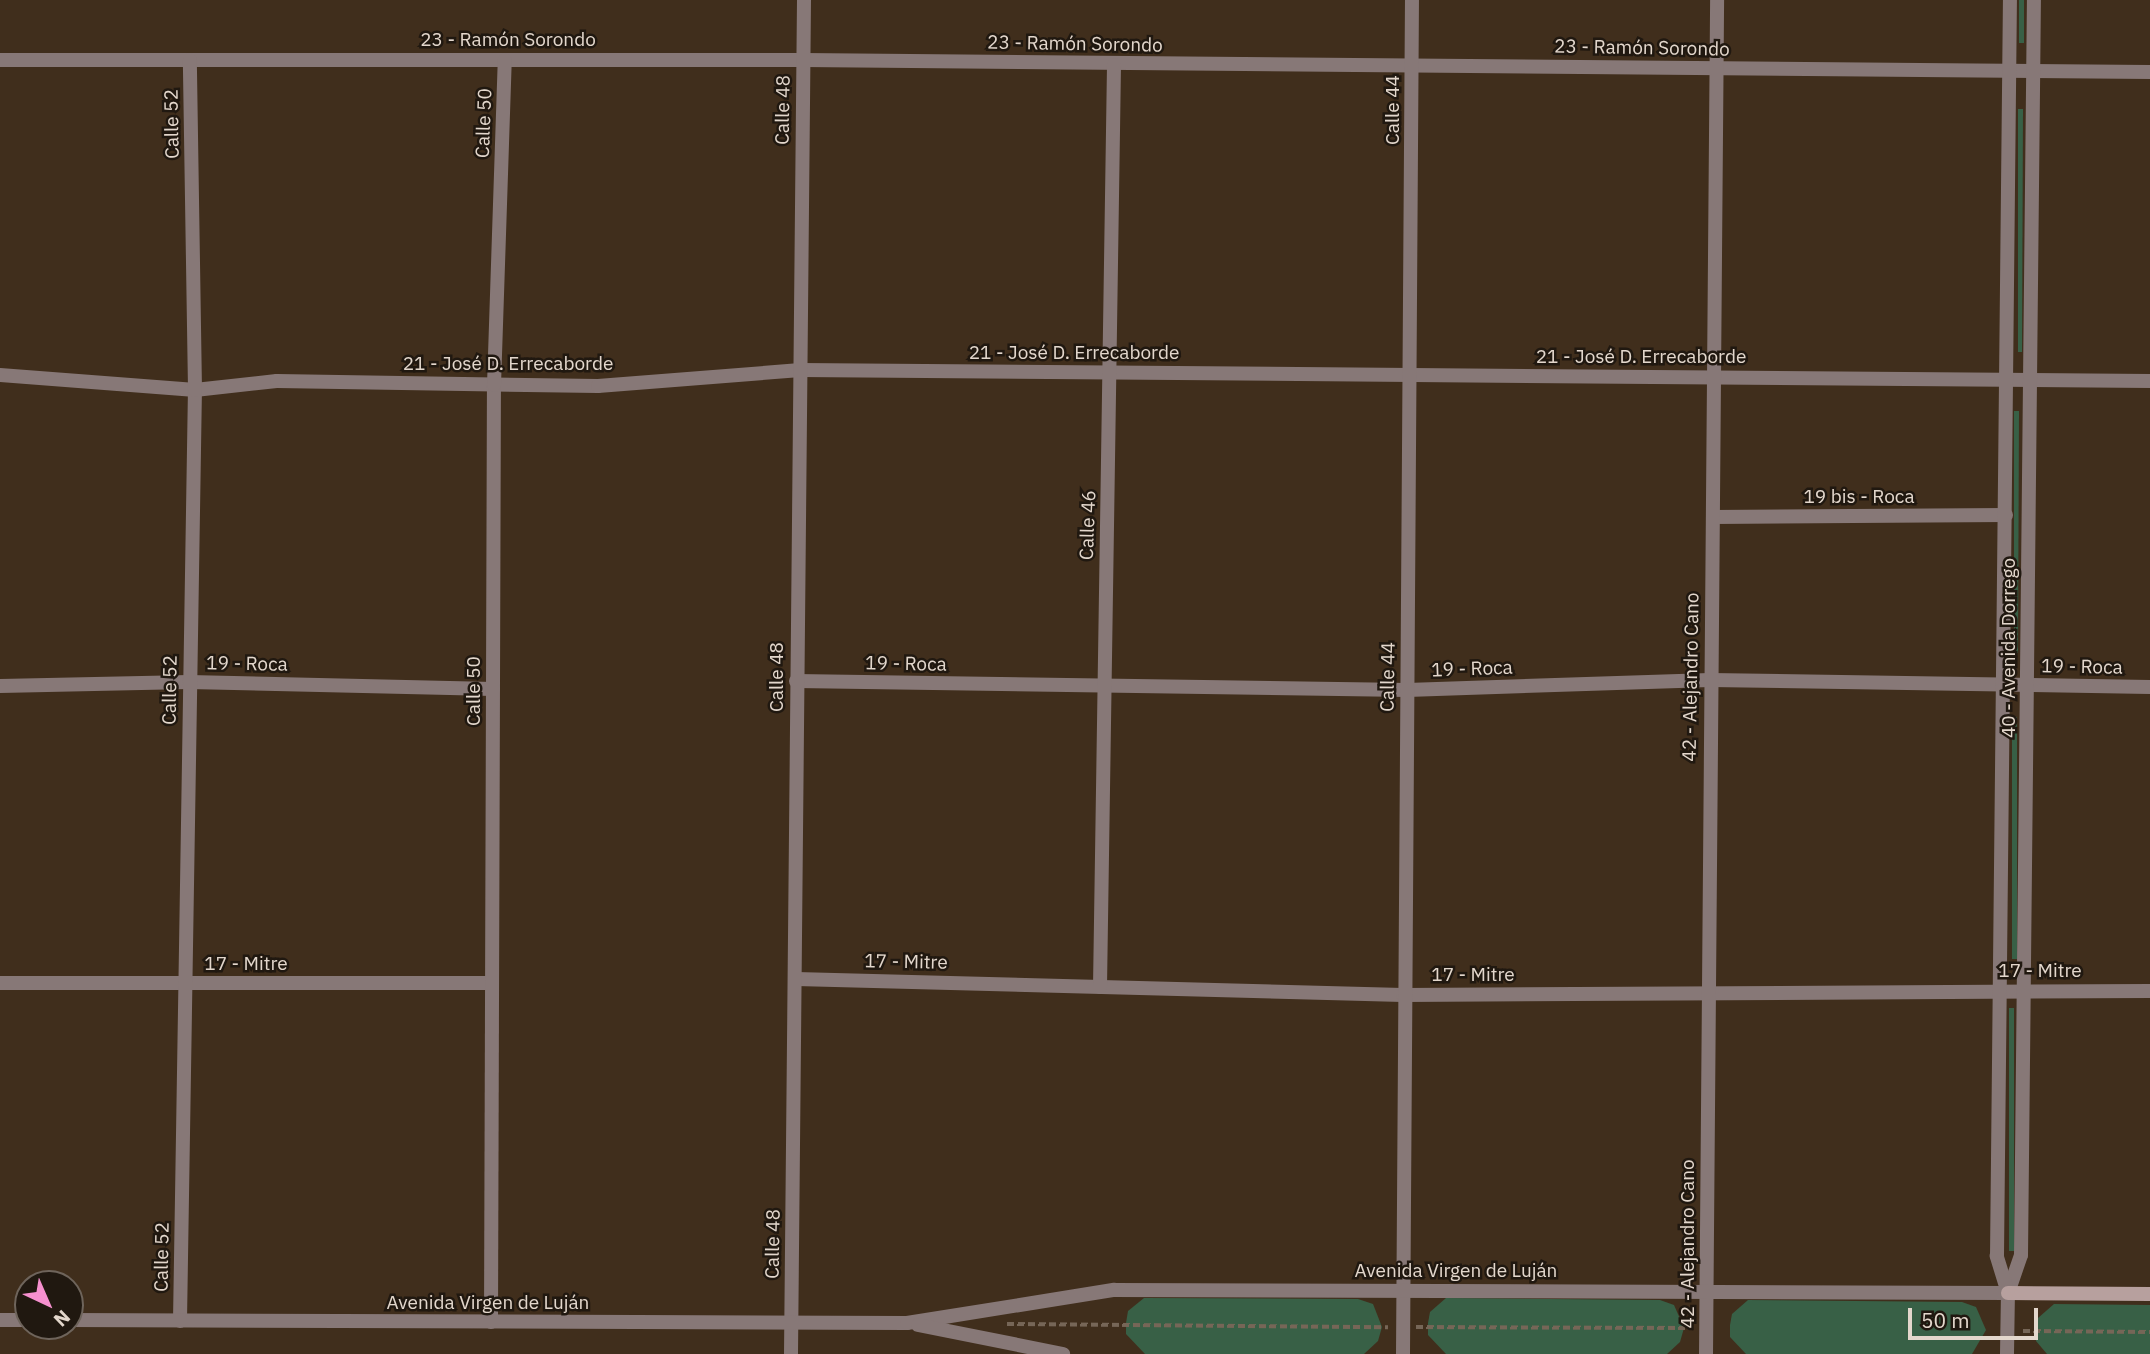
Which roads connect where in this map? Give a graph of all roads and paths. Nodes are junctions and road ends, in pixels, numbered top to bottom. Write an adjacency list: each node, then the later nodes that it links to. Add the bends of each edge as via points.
1 (804, 0): 9 (street, Calle 48)
2 (1412, 0): 11 (street, Calle 44)
3 (1717, 0): 12 (street, 42 - Alejandro Cano)
4 (2010, 0): 13 (street, 40 - Avenida Dorrego)
5 (2034, 0): 14 (street, 40 - Avenida Dorrego)
6 (0, 60): 7 (street, 23 - Ramón Sorondo)
7 (190, 60): 8 (street, 23 - Ramón Sorondo); 25 (street, Calle 52)
8 (505, 60): 9 (street, 23 - Ramón Sorondo); 24 (street, Calle 50)
9 (803, 60): 10 (street, 23 - Ramón Sorondo); 16 (street, Calle 48)
10 (1114, 65): 11 (street, 23 - Ramón Sorondo); 17 (street, Calle 46)
11 (1413, 65): 12 (street, 23 - Ramón Sorondo); 19 (street, Calle 44)
12 (1716, 68): 13 (street, 23 - Ramón Sorondo); 20 (street, 42 - Alejandro Cano)
13 (2010, 71): 14 (street, 23 - Ramón Sorondo); 21 (street, 40 - Avenida Dorrego)
14 (2033, 71): 15 (street, 23 - Ramón Sorondo); 22 (street, 40 - Avenida Dorrego)
15 (2150, 72)
16 (800, 370): 17 (street, 21 - José D. Errecaborde); 24 (street, 21 - José D. Errecaborde, via 598,386); 29 (street, Calle 48)
17 (1111, 372): 19 (street, 21 - José D. Errecaborde); 34 (street, Calle 46)
18 (0, 375): 25 (street, 21 - José D. Errecaborde)
19 (1411, 375): 20 (street, 21 - José D. Errecaborde); 37 (street, Calle 44)
20 (1714, 377): 21 (street, 21 - José D. Errecaborde); 27 (street, 42 - Alejandro Cano)
21 (2007, 380): 22 (street, 21 - José D. Errecaborde); 26 (street, 40 - Avenida Dorrego)
22 (2030, 380): 23 (street, 21 - José D. Errecaborde); 32 (street, 40 - Avenida Dorrego)
23 (2150, 381)
24 (494, 386): 25 (street, 21 - José D. Errecaborde, via 277,381); 36 (street, Calle 50)
25 (195, 390): 30 (street, Calle 52)
26 (2006, 515): 27 (street, 19 bis - Roca); 31 (street, 40 - Avenida Dorrego)
27 (1713, 517): 28 (street, 42 - Alejandro Cano)
28 (1710, 680): 31 (street, 19 - Roca); 37 (street, 19 - Roca); 46 (street, 42 - Alejandro Cano)
29 (796, 681): 34 (street, 19 - Roca); 38 (street, Calle 48)
30 (189, 682): 33 (street, 19 - Roca); 36 (street, 19 - Roca); 40 (street, Calle 52)
31 (2005, 685): 32 (street, 19 - Roca); 43 (street, 40 - Avenida Dorrego)
32 (2028, 685): 35 (street, 19 - Roca); 44 (street, 40 - Avenida Dorrego)
33 (0, 686)
34 (1103, 686): 37 (street, 19 - Roca); 42 (street, Calle 46)
35 (2150, 687)
36 (493, 689): 41 (street, Calle 50)
37 (1407, 690): 47 (street, Calle 44)
38 (796, 979): 42 (street, 17 - Mitre); 56 (street, Calle 48)
39 (0, 983): 40 (street, 17 - Mitre)
40 (185, 983): 41 (street, 17 - Mitre); 53 (street, Calle 52)
41 (492, 983): 54 (street, Calle 50)
42 (1100, 986): 47 (street, 17 - Mitre)
43 (2001, 989): 44 (street, 17 - Mitre); 46 (street, 17 - Mitre); 50 (street, 40 - Avenida Dorrego, via 1997,1256)
44 (2024, 990): 45 (street, 17 - Mitre); 50 (street, 40 - Avenida Dorrego, via 2021,1255)
45 (2150, 991)
46 (1709, 992): 47 (street, 17 - Mitre); 49 (street, 42 - Alejandro Cano)
47 (1403, 995): 48 (street, Calle 44)
48 (1404, 1290): 49 (street, Avenida Virgen de Luján); 55 (street, Avenida Virgen de Luján, via 1114,1290); 58 (street, Calle 44)
49 (1707, 1291): 50 (street, Avenida Virgen de Luján); 59 (street, 42 - Alejandro Cano)
50 (2008, 1293): 51 (main road); 60 (street, 40 - Avenida Dorrego)
51 (2150, 1294)
52 (84, 1320): 53 (street, Avenida Virgen de Luján)
53 (180, 1321): 54 (street, Avenida Virgen de Luján)
54 (491, 1322): 56 (street, Avenida Virgen de Luján)
55 (907, 1323): 56 (street, Avenida Virgen de Luján); 63 (street, Avenida Virgen de Luján)
56 (792, 1324): 62 (street, Calle 48)
57 (1001, 1324): 58 (path)
58 (1404, 1327): 59 (path); 64 (street, Calle 44)
59 (1706, 1328): 65 (street, 42 - Alejandro Cano)
60 (2007, 1331): 61 (path); 66 (street, 40 - Avenida Dorrego)
61 (2150, 1332)
62 (792, 1354)
63 (1063, 1354)
64 (1404, 1354)
65 (1706, 1354)
66 (2007, 1354)

